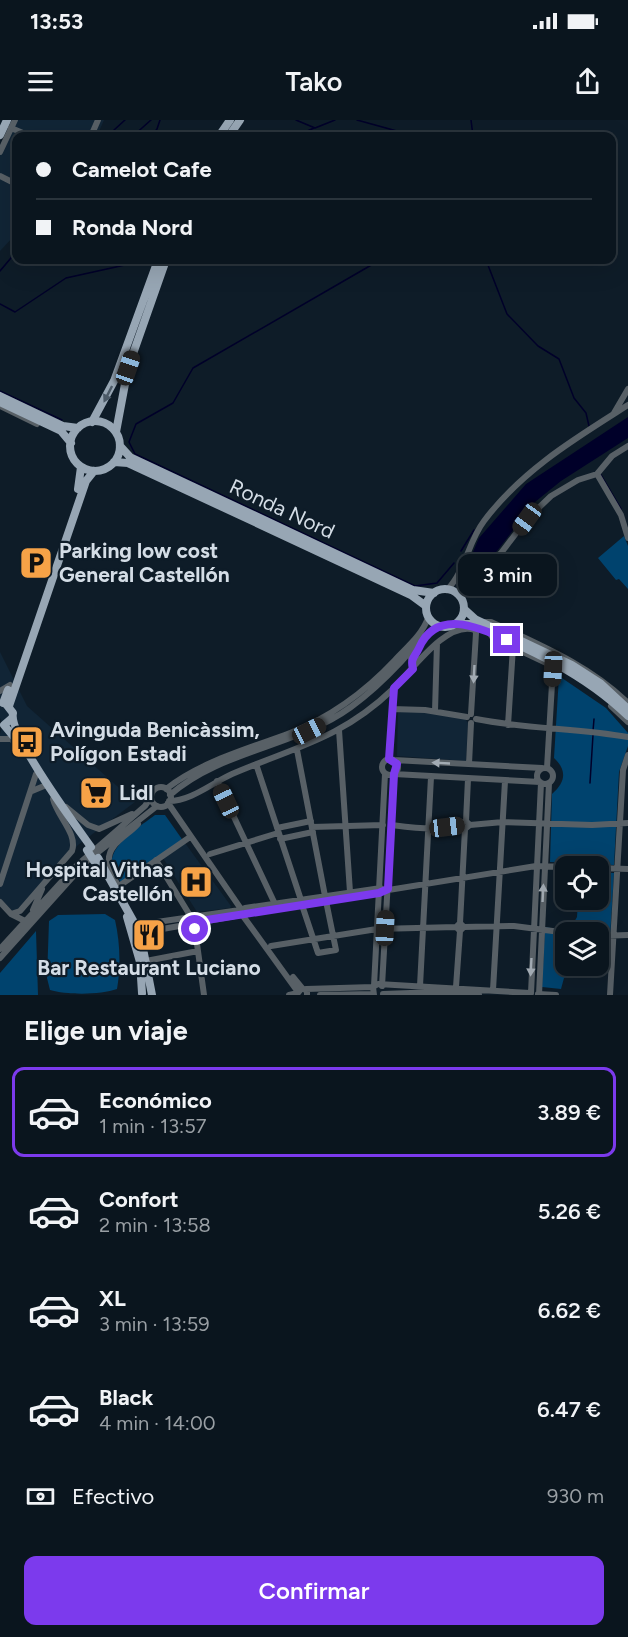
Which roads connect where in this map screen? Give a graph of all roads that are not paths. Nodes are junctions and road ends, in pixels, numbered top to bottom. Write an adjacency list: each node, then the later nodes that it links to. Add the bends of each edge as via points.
1 (15, 120): 2 (street)
2 (9, 124): 3 (street); 4 (main road); 5 (street)
3 (23, 132)
4 (0, 135)
5 (0, 152)
6 (157, 264): 13 (main road, one-way to 13, via 114,381)
7 (165, 264): 15 (main road, via 125,377)
8 (628, 389): 12 (street)
9 (0, 396): 14 (main road, via 63,426)
10 (0, 404): 16 (main road, via 55,428)
11 (628, 405): 12 (street)
12 (614, 414): 25 (street, via 531,471 502,499 482,523 455,582)
13 (92, 422): 14 (main road); 15 (main road, via 109,425)
14 (78, 428): 16 (main road)
15 (116, 432): 17 (main road)
16 (71, 443): 20 (main road)
17 (120, 446): 19 (main road); 24 (main road, Ronda Nord, via 130,457 404,586)
18 (628, 446): 22 (street, via 612,456)
19 (114, 462): 21 (main road); 26 (main road, Ronda Nord, via 128,462 411,595)
20 (81, 467): 21 (main road); 38 (main road, via 81,480)
21 (94, 471): 41 (main road, via 86,481)
22 (597, 474): 23 (street, via 621,515); 25 (street, via 552,496 465,589)
23 (628, 538)
24 (434, 593): 25 (main road); 26 (main road)
25 (455, 594): 27 (main road)
26 (426, 606): 28 (main road)
27 (464, 609): 29 (main road); 30 (main road)
28 (428, 618): 31 (main road); 74 (street, via 424,629 385,671 346,703 307,726 210,764)
29 (480, 622): 40 (street, via 491,622 574,662); 44 (main road, via 579,670)
30 (455, 624): 31 (main road); 32 (main road, via 472,624)
31 (439, 626): 33 (street)
32 (489, 632): 35 (street); 45 (main road, via 583,678)
33 (421, 641): 37 (street, via 411,658); 74 (street, via 367,695 326,723 212,769)
34 (437, 643): 37 (street); 43 (street); 46 (street, one-way to 46, via 454,631 470,629 476,633)
35 (513, 647): 36 (street); 48 (street)
36 (553, 667): 47 (street, via 595,692); 51 (street)
37 (413, 669): 42 (street, via 394,688)
38 (10, 686): 39 (street); 41 (main road)
39 (0, 691)
40 (628, 703)
41 (4, 704): 49 (main road, via 13,713)
42 (391, 704): 43 (street); 50 (street, via 380,700); 57 (street)
43 (435, 709): 46 (street)
44 (628, 709)
45 (628, 716)
46 (471, 718): 48 (street); 59 (street)
47 (628, 722)
48 (508, 723): 51 (street)
49 (4, 725): 54 (main road); 73 (main road)
50 (339, 730): 55 (street); 83 (street)
51 (549, 730): 52 (street); 60 (street)
52 (628, 737)
53 (0, 739): 54 (street, via 11,739)
54 (19, 746): 61 (main road)
55 (297, 750): 58 (street); 87 (street)
56 (628, 755): 81 (street, via 623,770)
57 (391, 760): 59 (street, one-way to 57); 62 (street, via 382,765); 63 (street, via 397,764)
58 (256, 764): 67 (street); 89 (street)
59 (469, 764): 60 (street)
60 (544, 768): 68 (street, via 538,772); 69 (street, via 553,775)
61 (36, 774): 70 (main road); 71 (street)
62 (385, 774): 63 (street); 84 (street)
63 (394, 774): 64 (street); 85 (street)
64 (431, 777): 65 (street); 88 (street)
65 (468, 779): 66 (street); 86 (street)
66 (505, 781): 68 (street); 78 (street)
67 (217, 782): 75 (street); 91 (street)
68 (540, 782): 69 (street); 79 (street)
69 (549, 783): 80 (street)
70 (44, 786): 71 (street); 73 (main road)
71 (32, 791): 105 (street)
72 (151, 797): 74 (street); 74 (street, via 156,789); 76 (street)
73 (54, 798): 76 (street, via 99,829); 93 (main road); 103 (street, via 56,811 74,845)
74 (167, 801): 75 (street); 76 (street); 77 (street)
75 (180, 801): 77 (street, via 175,812)
76 (141, 814): 106 (street, via 132,831 113,846 109,855 111,871); 116 (street, via 84,857); 140 (street, via 83,866)
77 (177, 819): 90 (street)
78 (503, 822): 79 (street); 86 (street); 101 (street)
79 (539, 822): 80 (street); 95 (street)
80 (547, 823): 81 (street); 96 (street)
81 (620, 823): 82 (street); 99 (street)
82 (628, 823)
83 (345, 824): 84 (street); 87 (street); 109 (street)
84 (383, 825): 108 (street)
85 (391, 825): 88 (street); 107 (street)
86 (465, 825): 88 (street); 102 (street)
87 (312, 827): 89 (street); 89 (street); 110 (street)
88 (428, 828): 104 (street)
89 (279, 833): 91 (street); 112 (street)
90 (189, 837): 94 (street); 115 (street)
91 (245, 841): 92 (street); 114 (street)
92 (210, 854)
93 (96, 860): 113 (main road); 148 (main road, via 131,924 140,962)
94 (157, 861): 106 (street); 118 (street)
95 (536, 866): 96 (street); 101 (street); 126 (street)
96 (544, 866): 97 (street); 127 (street, one-way to 96)
97 (555, 866)
98 (609, 869): 99 (street)
99 (617, 869): 100 (street); 134 (street)
100 (628, 869)
101 (500, 872): 102 (street); 124 (street)
102 (462, 877): 104 (street); 123 (street)
103 (46, 880): 116 (street); 117 (street, via 20,911)
104 (425, 883): 107 (street); 121 (street)
105 (0, 884)
106 (119, 886): 113 (street)
107 (388, 889): 108 (street); 125 (street)
108 (379, 890): 109 (street); 110 (street); 129 (street)
109 (350, 892): 110 (street)
110 (326, 899): 112 (street); 132 (street)
111 (0, 902): 117 (street)
112 (301, 902): 114 (street); 115 (street); 136 (street)
113 (125, 903): 120 (main road)
114 (275, 904): 115 (street)
115 (242, 912): 118 (street); 137 (street); 146 (street)
116 (33, 913): 119 (street)
117 (11, 914): 119 (street); 128 (street)
118 (193, 920): 122 (street); 139 (street)
119 (25, 921): 128 (street)
120 (136, 923): 122 (street); 131 (main road)
121 (423, 926): 123 (street); 125 (street); 142 (street)
122 (149, 927): 131 (street)
123 (460, 927): 124 (street); 147 (street)
124 (497, 927): 126 (street); 144 (street)
125 (385, 928): 129 (street); 143 (street)
126 (533, 928): 127 (street); 149 (street, one-way to 149)
127 (541, 928): 130 (street); 149 (street)
128 (18, 929): 138 (street)
129 (377, 929): 132 (street); 145 (street)
130 (555, 931)
131 (140, 933): 141 (main road)
132 (333, 936): 136 (street); 136 (street, via 336,950 318,953)
133 (609, 936): 134 (street)
134 (614, 936): 135 (street); 156 (street)
135 (628, 936)
136 (313, 939): 137 (street)
137 (271, 946): 146 (street)
138 (0, 949)
139 (198, 951): 141 (street); 151 (street)
140 (0, 958)
141 (146, 961): 150 (main road)
142 (420, 986): 143 (street); 147 (street)
143 (383, 990): 145 (street); 147 (street)
144 (493, 990): 147 (street); 149 (street)
145 (374, 991): 146 (street); 153 (street)
146 (302, 992): 152 (street); 153 (street)
147 (457, 992): 154 (street)
148 (141, 994): 150 (main road)
149 (534, 994): 155 (street)
150 (152, 995)
151 (204, 995)
152 (289, 995)
153 (318, 995)
154 (479, 995)
155 (556, 995)
156 (610, 995)

